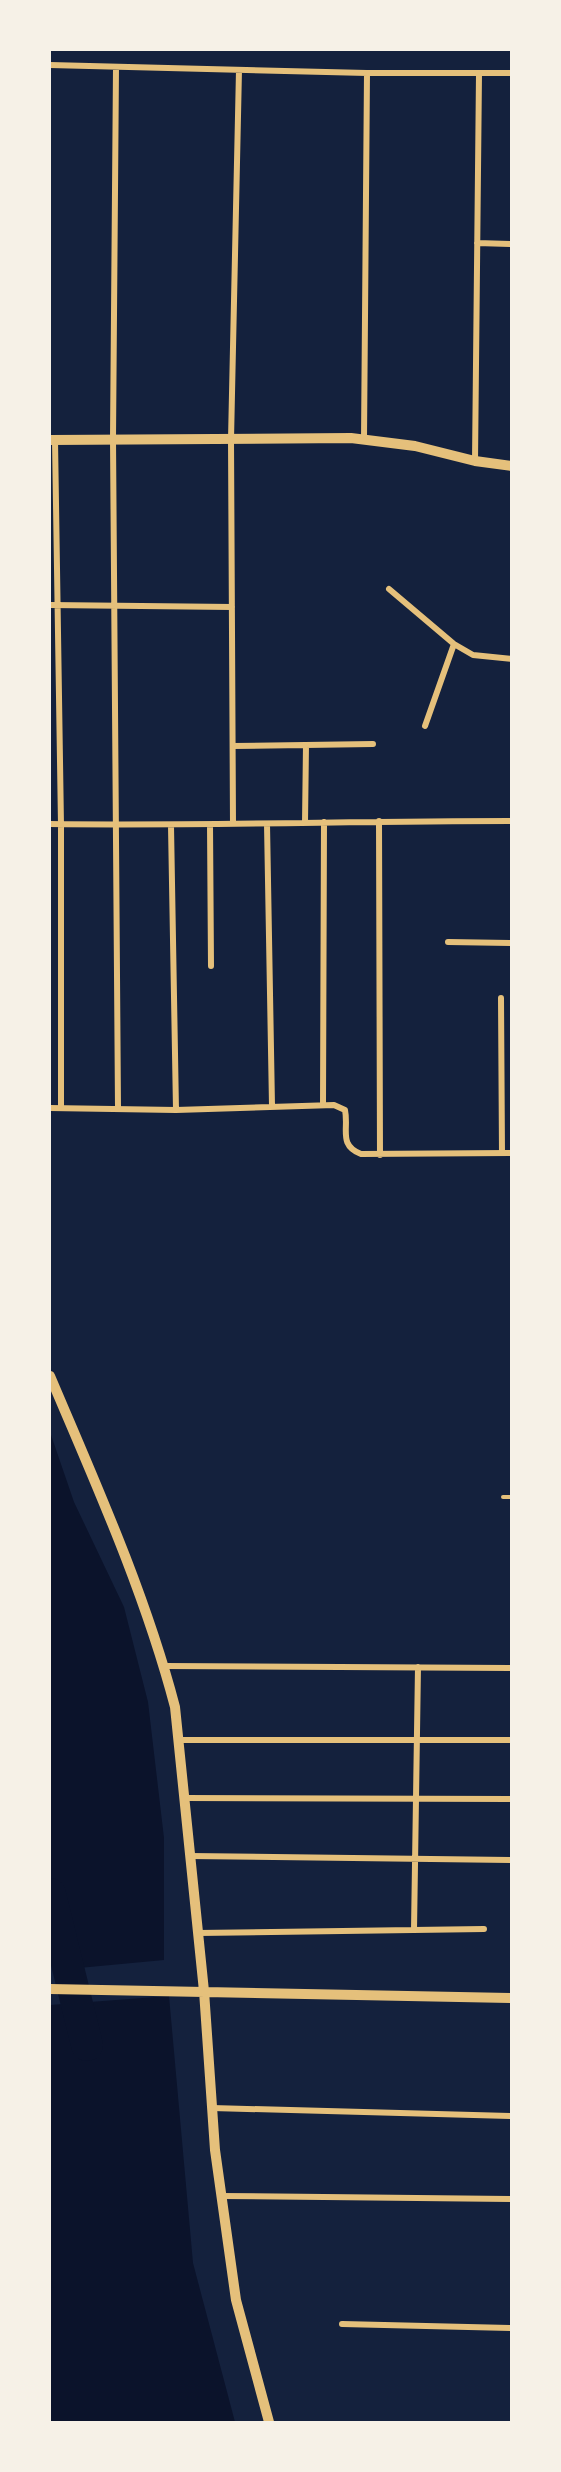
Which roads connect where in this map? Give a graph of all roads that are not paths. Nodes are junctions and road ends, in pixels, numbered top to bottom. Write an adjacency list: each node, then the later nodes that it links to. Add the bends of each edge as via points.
1 (50, 65): 2 (street)
2 (116, 66): 3 (street); 9 (street)
3 (238, 70): 4 (street); 12 (street)
4 (367, 73): 6 (street); 10 (street)
5 (512, 73): 6 (street)
6 (479, 74): 7 (street)
7 (477, 243): 8 (street); 13 (street)
8 (512, 244)
9 (113, 439): 11 (street); 12 (street); 18 (street)
10 (364, 439): 12 (street); 13 (street, via 415,446)
11 (52, 440): 17 (street)
12 (231, 440): 19 (street)
13 (475, 461): 14 (street)
14 (512, 466)
15 (389, 589): 20 (street)
16 (50, 605): 17 (street)
17 (58, 605): 18 (street); 33 (street)
18 (114, 606): 19 (street); 35 (street)
19 (232, 607): 25 (street)
20 (454, 644): 21 (street, via 473,655); 22 (street)
21 (512, 659)
22 (425, 726)
23 (373, 744): 24 (street)
24 (306, 745): 25 (street); 29 (street)
25 (233, 746): 31 (street)
26 (379, 821): 27 (street); 28 (street); 49 (street)
27 (512, 821)
28 (324, 822): 29 (street); 41 (street)
29 (305, 823): 32 (street)
30 (50, 824): 33 (street)
31 (233, 824): 32 (street); 34 (street)
32 (267, 824): 42 (street)
33 (61, 825): 35 (street); 44 (street)
34 (210, 825): 36 (street); 39 (street)
35 (114, 826): 36 (street); 45 (street)
36 (171, 826): 46 (street)
37 (448, 942): 38 (street)
38 (512, 943)
39 (211, 966)
40 (501, 998): 47 (street)
41 (323, 1105): 42 (street); 49 (street, via 341,1106 345,1110 346,1142 351,1150)
42 (272, 1106): 46 (street)
43 (50, 1108): 44 (street)
44 (61, 1108): 45 (street)
45 (118, 1108): 46 (street)
46 (176, 1110)
47 (502, 1153): 48 (street); 49 (street)
48 (512, 1153)
49 (380, 1155)
50 (50, 1376): 53 (street)
51 (503, 1497): 52 (lane)
52 (512, 1497)
53 (165, 1666): 54 (street); 56 (street)
54 (418, 1667): 55 (street); 57 (street)
55 (512, 1668)
56 (179, 1740): 57 (street); 59 (street)
57 (417, 1740): 58 (street); 60 (street)
58 (512, 1740)
59 (184, 1798): 60 (street); 62 (street)
60 (416, 1798): 61 (street); 63 (street)
61 (512, 1799)
62 (190, 1856): 63 (street); 67 (street)
63 (415, 1859): 64 (street); 66 (street)
64 (512, 1860)
65 (484, 1929): 66 (street)
66 (414, 1930): 67 (street)
67 (198, 1933): 69 (street)
68 (50, 1989): 69 (street)
69 (204, 1991): 70 (street); 71 (street)
70 (512, 1998)
71 (212, 2108): 72 (street); 73 (street)
72 (512, 2116)
73 (221, 2196): 74 (street); 77 (street, via 236,2300)
74 (512, 2199)
75 (342, 2324): 76 (street)
76 (512, 2328)
77 (269, 2422)

